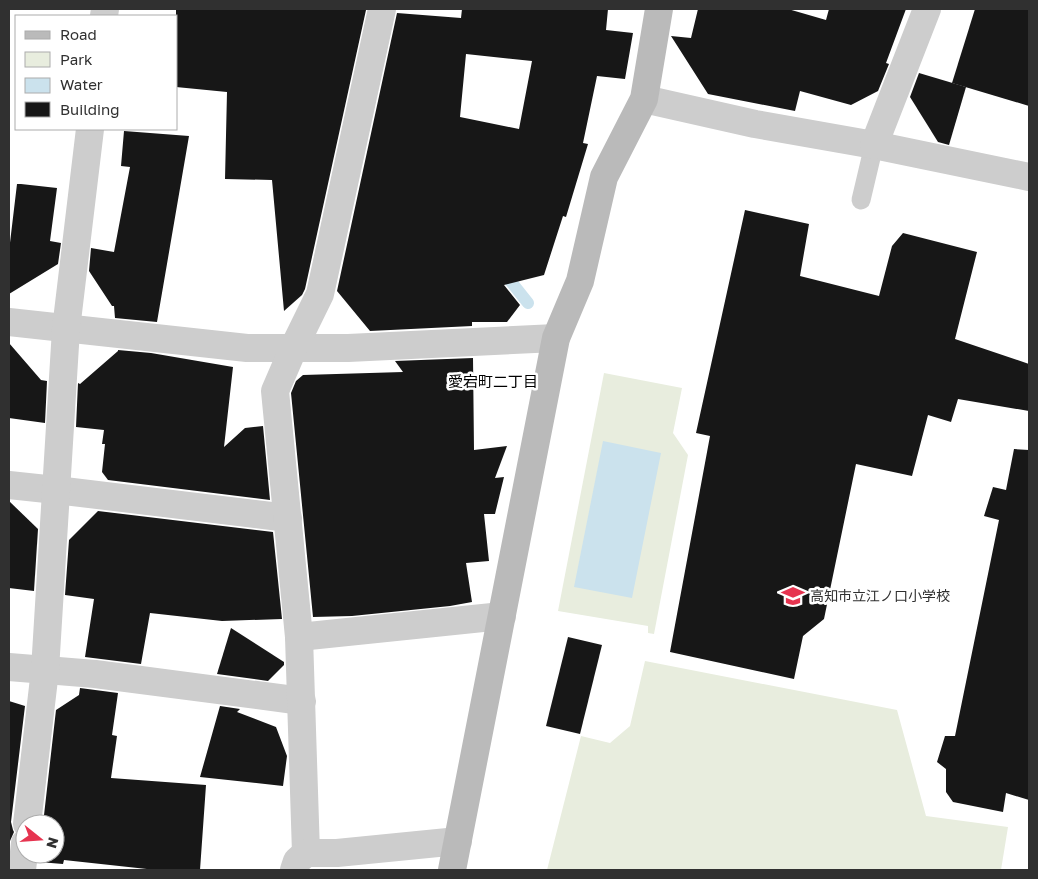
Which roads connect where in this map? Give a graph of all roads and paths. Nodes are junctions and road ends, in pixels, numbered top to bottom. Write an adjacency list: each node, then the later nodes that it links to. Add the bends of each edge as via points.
1 (382, 9): 12 (street, via 320,294)
2 (660, 9): 4 (street)
3 (927, 9): 6 (street)
4 (644, 99): 6 (street, via 755,124); 11 (street, via 604,177 580,281)
5 (90, 130): 10 (street)
6 (874, 145): 7 (street); 8 (lane)
7 (1029, 178)
8 (861, 200)
9 (9, 322): 10 (street)
10 (66, 329): 12 (street, via 247,348); 14 (street)
11 (556, 338): 12 (street, via 348,348); 16 (street)
12 (294, 347): 15 (street, via 275,391)
13 (9, 485): 14 (street)
14 (56, 490): 15 (street); 19 (street)
15 (288, 518): 17 (street)
16 (502, 616): 17 (street); 22 (street)
17 (299, 636): 20 (street)
18 (9, 667): 19 (street)
19 (45, 670): 20 (street); 21 (street)
20 (302, 701): 23 (street)
21 (28, 814)
22 (458, 841): 23 (street, via 337,853); 24 (street)
23 (300, 861)
24 (452, 870)

